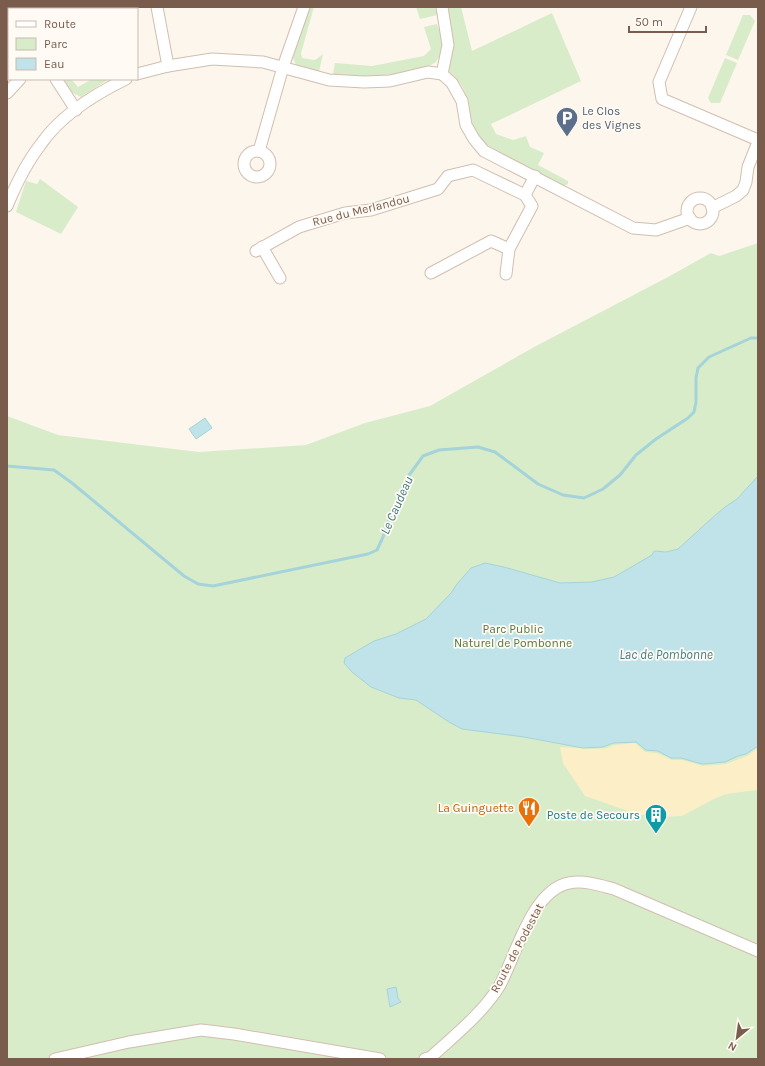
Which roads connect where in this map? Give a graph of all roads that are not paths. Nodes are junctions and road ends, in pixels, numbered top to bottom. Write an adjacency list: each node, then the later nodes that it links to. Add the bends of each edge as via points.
1 (157, 7): 5 (street)
2 (304, 7): 6 (street)
3 (442, 7): 8 (street, via 448,45)
4 (691, 7): 14 (street, via 658,82 662,99)
5 (168, 66): 6 (street, via 212,59 262,62); 7 (street)
6 (283, 67): 8 (street, via 329,80 364,82 390,81 428,72); 15 (street)
7 (138, 74)
8 (442, 74): 16 (street, via 452,83 462,101 466,125 484,151)
9 (19, 80): 12 (street)
10 (57, 80): 13 (street)
11 (123, 80): 13 (street, via 113,84)
12 (7, 93)
13 (76, 110): 18 (street, via 41,143)
14 (758, 141): 19 (street, via 743,190)
15 (259, 151)
16 (535, 176): 17 (street); 20 (street, via 633,228 656,230)
17 (525, 195): 21 (street, via 532,206); 24 (street, Rue du Merlandou, via 473,170 448,176 438,189 371,210 345,213 299,226 259,249)
18 (7, 206)
19 (712, 208): 20 (street, via 712,216 706,222 697,223); 20 (street, via 704,199 693,200 687,210)
20 (690, 218)
21 (508, 249): 22 (street, via 490,241); 23 (street)
22 (431, 273)
23 (506, 274)
24 (280, 278)
25 (758, 951): 28 (street, Route de Podestat, via 614,889 596,884 568,883 552,890 535,908 500,985 486,1004 458,1033 431,1057)
26 (55, 1059): 27 (street, via 129,1042 201,1030)
27 (380, 1059)
28 (425, 1059)

